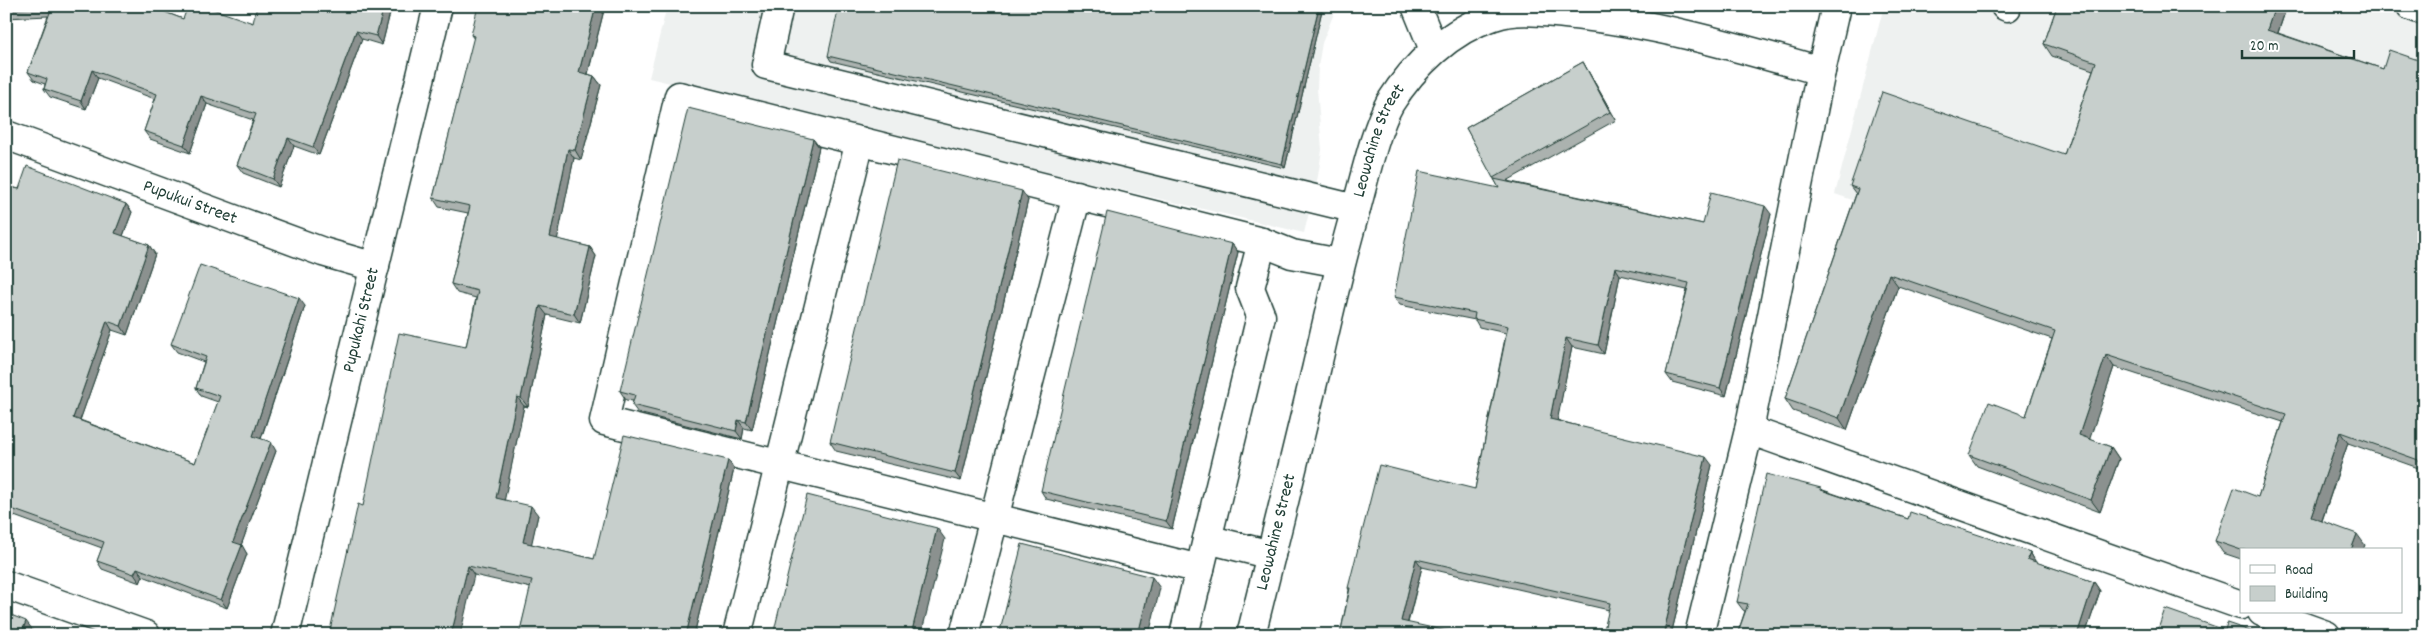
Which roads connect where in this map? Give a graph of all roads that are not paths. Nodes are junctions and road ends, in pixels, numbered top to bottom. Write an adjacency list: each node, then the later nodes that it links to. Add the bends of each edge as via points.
1 (438, 6): 15 (street, Pupukahi Street)
2 (779, 6): 12 (street, via 766,65)
3 (1416, 6): 7 (street)
4 (1836, 6): 8 (street)
5 (2411, 6): 6 (street)
6 (2424, 11)
7 (1434, 50): 8 (street, Leowahine Street, via 1465,29 1495,15 1526,10 1612,18); 12 (street, Leowahine Street, via 1409,76 1389,106)
8 (1821, 72): 16 (street)
9 (6, 135): 15 (street, Pupukui Street, via 323,252)
10 (860, 141): 11 (street); 17 (street); 17 (street, via 679,96 604,421)
11 (1077, 195): 13 (street); 18 (street)
12 (1356, 208): 14 (street, Leowahine Street)
13 (1262, 242): 14 (street, via 1292,254); 19 (street, via 1250,288 1261,316)
14 (1340, 263): 20 (street, Leowahine Street)
15 (374, 267): 26 (street, Pupukahi Street)
16 (1749, 430): 23 (street); 31 (street)
17 (779, 464): 18 (street); 27 (street)
18 (994, 518): 21 (street); 28 (street)
19 (1207, 539): 20 (street); 21 (street)
20 (1271, 555): 30 (street, Leowahine Street)
21 (1200, 569): 29 (street)
22 (6, 585): 25 (street)
23 (2240, 605)
24 (2268, 614): 32 (street)
25 (146, 635)
26 (285, 635)
27 (737, 635)
28 (964, 635)
29 (1184, 635)
30 (1251, 635)
31 (1699, 635)
32 (2326, 635)

